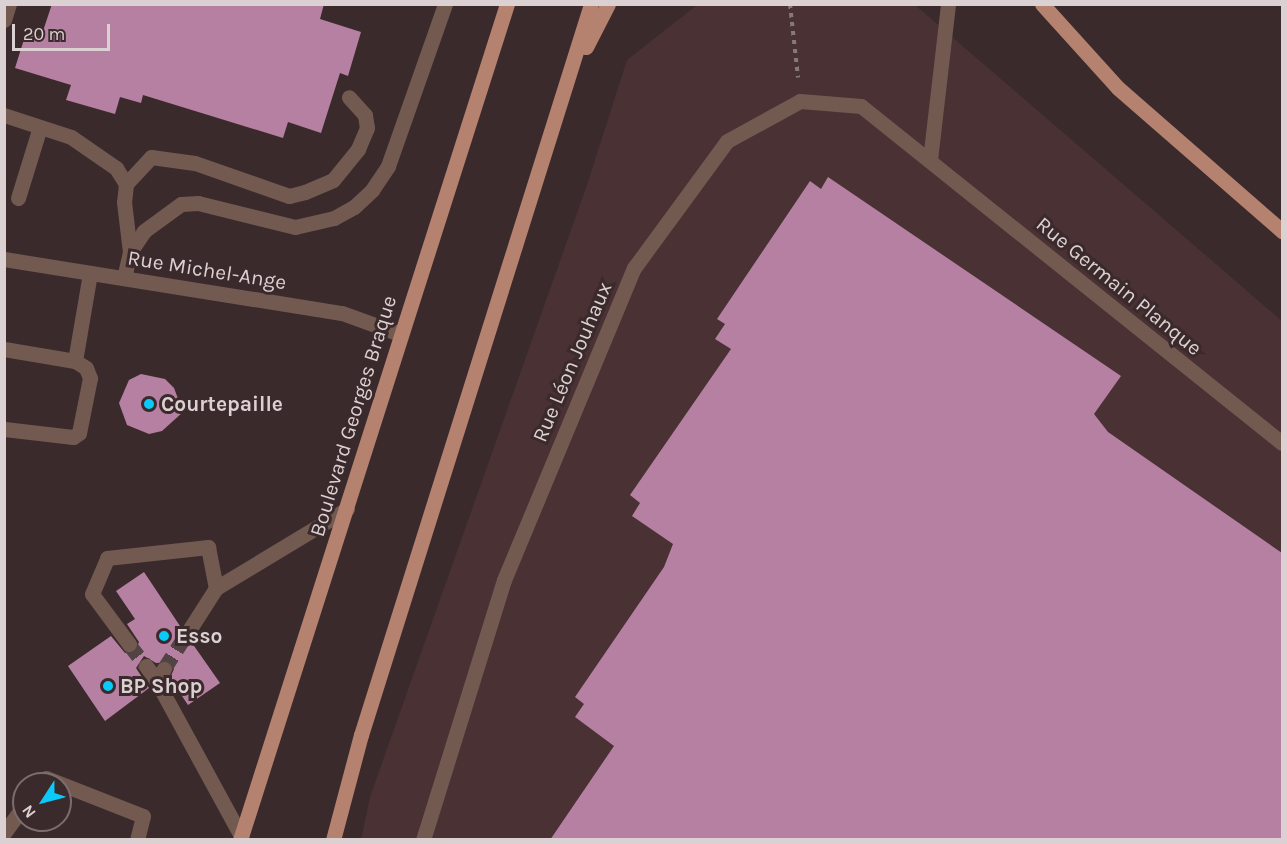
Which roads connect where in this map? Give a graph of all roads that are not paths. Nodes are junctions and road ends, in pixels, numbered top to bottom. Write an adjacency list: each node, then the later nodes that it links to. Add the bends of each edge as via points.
1 (9, 4): 8 (street)
2 (445, 4): 17 (street, via 388,166 372,190 354,207 334,218 295,227 198,203 181,204 144,231)
3 (507, 4): 21 (main road, Boulevard Georges Braque)
4 (591, 4): 9 (main road)
5 (608, 4): 9 (main road)
6 (948, 4): 13 (street)
7 (1042, 4): 16 (main road, via 1118,88)
8 (4, 20)
9 (572, 73): 34 (main road, via 361,735)
10 (349, 98): 14 (street, via 365,115 367,128 358,148 333,180 305,192 289,196 195,163 151,157)
11 (4, 115): 12 (street)
12 (40, 127): 14 (street, via 71,137 97,152 116,168); 15 (street)
13 (930, 160): 25 (street, Rue Germain Planque); 35 (street, Rue Léon Jouhaux, via 861,106 800,101 727,141 634,268 504,579)
14 (126, 184): 17 (street, via 124,202)
15 (18, 198)
16 (1282, 231)
17 (130, 252): 20 (street)
18 (4, 260): 19 (street, Rue Michel-Ange)
19 (90, 273): 20 (street, Rue Michel-Ange); 23 (street)
20 (124, 278): 21 (street, Rue Michel-Ange, via 342,313)
21 (400, 334): 26 (main road, Boulevard Georges Braque)
22 (4, 349): 23 (street)
23 (75, 361): 24 (street, via 86,368 90,378 79,433 61,438)
24 (4, 429)
25 (1282, 443)
26 (347, 509): 27 (street); 32 (main road, Boulevard Georges Braque)
27 (216, 588): 28 (street); 29 (street, via 208,547 107,558 92,594)
28 (186, 634)
29 (129, 644)
30 (146, 666): 32 (street, via 160,675)
31 (72, 788): 33 (street, via 143,816)
32 (241, 838)
33 (137, 840)
34 (333, 840)
35 (423, 840)

